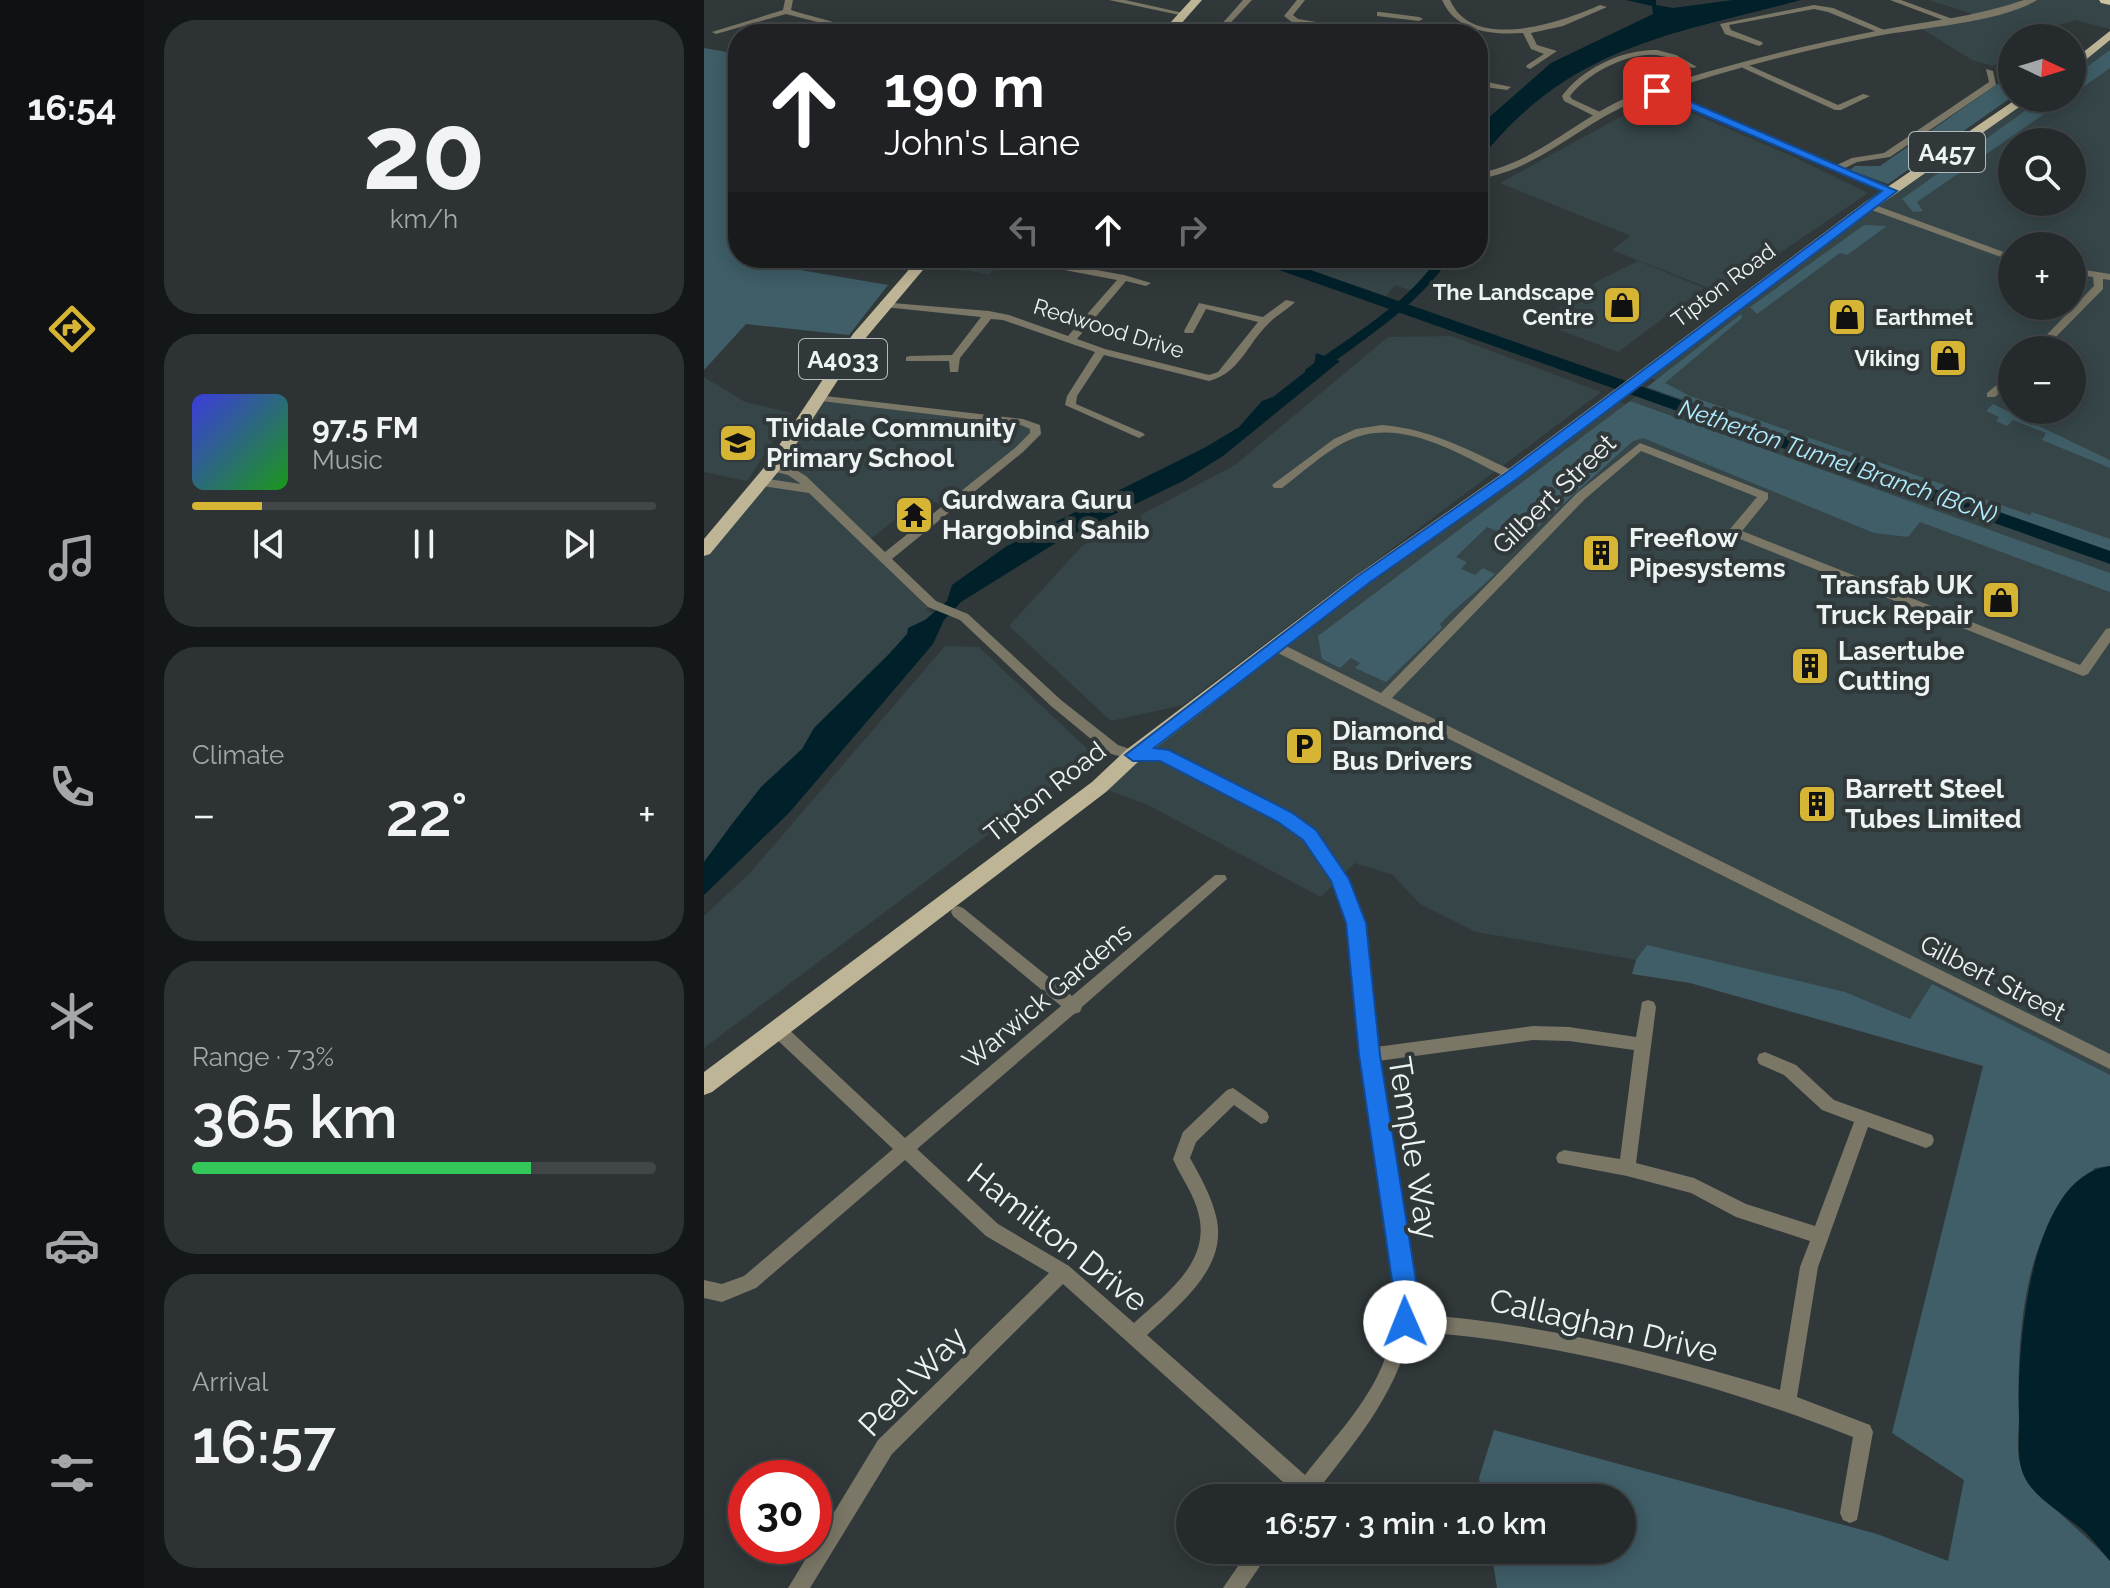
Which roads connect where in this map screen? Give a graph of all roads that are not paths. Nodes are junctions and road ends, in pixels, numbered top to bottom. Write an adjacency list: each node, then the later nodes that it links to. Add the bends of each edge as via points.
1 (789, 0): 10 (street)
2 (1113, 0): 12 (street)
3 (1197, 0): 12 (main road)
4 (1248, 0): 19 (street)
5 (1301, 0): 20 (street, via 1288,16)
6 (1446, 0): 22 (street, via 1455,16)
7 (1894, 0): 15 (street)
8 (2033, 0): 15 (street)
9 (1603, 7): 11 (street)
10 (787, 11): 16 (street); 17 (street)
11 (1592, 12): 13 (street); 26 (street)
12 (1184, 14): 18 (main road)
13 (1605, 18)
14 (1419, 19): 21 (street, via 1382,11)
15 (1954, 21): 28 (street)
16 (743, 24)
17 (834, 24)
18 (1175, 24)
19 (1227, 24)
20 (1314, 24)
21 (1372, 24)
22 (1471, 24)
23 (2110, 25): 29 (main road)
24 (1488, 27): 26 (street)
25 (728, 28): 27 (street)
26 (1526, 31): 34 (street, via 1534,47 1552,51)
27 (716, 32)
28 (1885, 32): 30 (street, via 1814,7 1724,24 1728,32); 33 (street)
29 (2105, 38): 31 (main road)
30 (1759, 44)
31 (2086, 55)
32 (1698, 57): 41 (street, via 1688,65 1668,54 1644,52 1598,70 1567,92 1568,101)
33 (1746, 66): 38 (street); 39 (street, via 1841,111)
34 (1530, 67)
35 (1989, 71): 42 (street, via 1993,83 1887,155)
36 (1488, 84): 37 (street)
37 (1507, 87)
38 (1657, 91): 41 (street); 42 (street)
39 (1866, 96)
40 (2006, 112): 44 (main road, A457)
41 (1597, 114): 43 (street, via 1501,173)
42 (1837, 168): 44 (street)
43 (1488, 175)
44 (1891, 191): 45 (main road, A457)
45 (1869, 206): 46 (street); 66 (main road, Tipton Road / A457)
46 (1998, 253)
47 (917, 268): 53 (main road, A4033)
48 (1069, 268): 50 (street)
49 (2104, 276): 57 (street)
50 (1124, 278): 51 (street); 58 (street)
51 (1146, 283)
52 (1290, 302): 55 (street, Redwood Drive)
53 (884, 304): 54 (street, Redwood Drive); 63 (main road, A4033)
54 (989, 314): 58 (street, Redwood Drive); 60 (street, via 955,364)
55 (1265, 321): 56 (street, via 1203,305); 59 (street, Redwood Drive, via 1240,356 1222,374 1209,378)
56 (1189, 331)
57 (2051, 336)
58 (1070, 340): 59 (street, Redwood Drive)
59 (1101, 351): 64 (street, via 1070,405)
60 (910, 359)
61 (1998, 388): 62 (street)
62 (1991, 395)
63 (817, 398): 65 (main road, A4033); 69 (street, via 1036,427 1019,450)
64 (1139, 435)
65 (767, 475): 68 (main road, A4033); 69 (street, via 809,489)
66 (1512, 475): 67 (street, via 1425,435 1372,430 1339,440); 71 (main road, Tipton Road / A457, via 1363,579)
67 (1278, 485)
68 (705, 547)
69 (885, 558): 73 (street, via 932,604 961,616 1113,749)
70 (2110, 632): 72 (street, Gilbert Street, via 2083,671 1874,589 1734,532 1764,496 1640,446 1581,496)
71 (1277, 647): 72 (street, Gilbert Street); 73 (main road, Tipton Road / A457)
72 (1382, 700): 82 (street, Gilbert Street)
73 (1133, 755): 78 (main road, Tipton Road / A457, via 1099,787); 80 (street, Temple Way, via 1163,755 1309,835 1339,879 1356,923)
74 (1220, 879): 76 (street, Warwick Gardens)
75 (958, 912): 76 (street)
76 (1074, 1007): 87 (street, Warwick Gardens)
77 (1648, 1007): 79 (street)
78 (777, 1029): 83 (main road, Tipton Road / A457); 87 (street, Hamilton Drive)
79 (1644, 1045): 80 (street, via 1533,1033); 89 (street)
80 (1369, 1055): 93 (street, Temple Way, via 1405,1287)
81 (1765, 1059): 85 (street, via 1790,1070 1828,1105)
82 (2110, 1062)
83 (704, 1085)
84 (1261, 1117): 94 (street, via 1233,1095 1189,1137 1181,1159 1210,1212 1211,1248 1191,1282)
85 (1863, 1119): 86 (street); 90 (street)
86 (1926, 1140)
87 (903, 1149): 91 (street, Hamilton Drive, via 992,1230); 92 (street, Warwick Gardens, via 750,1282 722,1293)
88 (1564, 1158): 89 (street)
89 (1627, 1168): 90 (street, via 1694,1186 1742,1211)
90 (1819, 1236): 95 (street)
91 (1063, 1272): 94 (street, Hamilton Drive); 100 (street, Peel Way, via 885,1447)
92 (704, 1289)
93 (1405, 1322): 95 (street, Callaghan Drive, via 1507,1330 1678,1369); 97 (street, Temple Way, via 1387,1383)
94 (1135, 1334): 96 (street, Hamilton Drive)
95 (1787, 1402): 98 (street, Callaghan Drive, via 1863,1432)
96 (1292, 1484)
97 (1311, 1484)
98 (1850, 1513)
99 (1251, 1564): 101 (street)
100 (798, 1588)
101 (1233, 1588)

